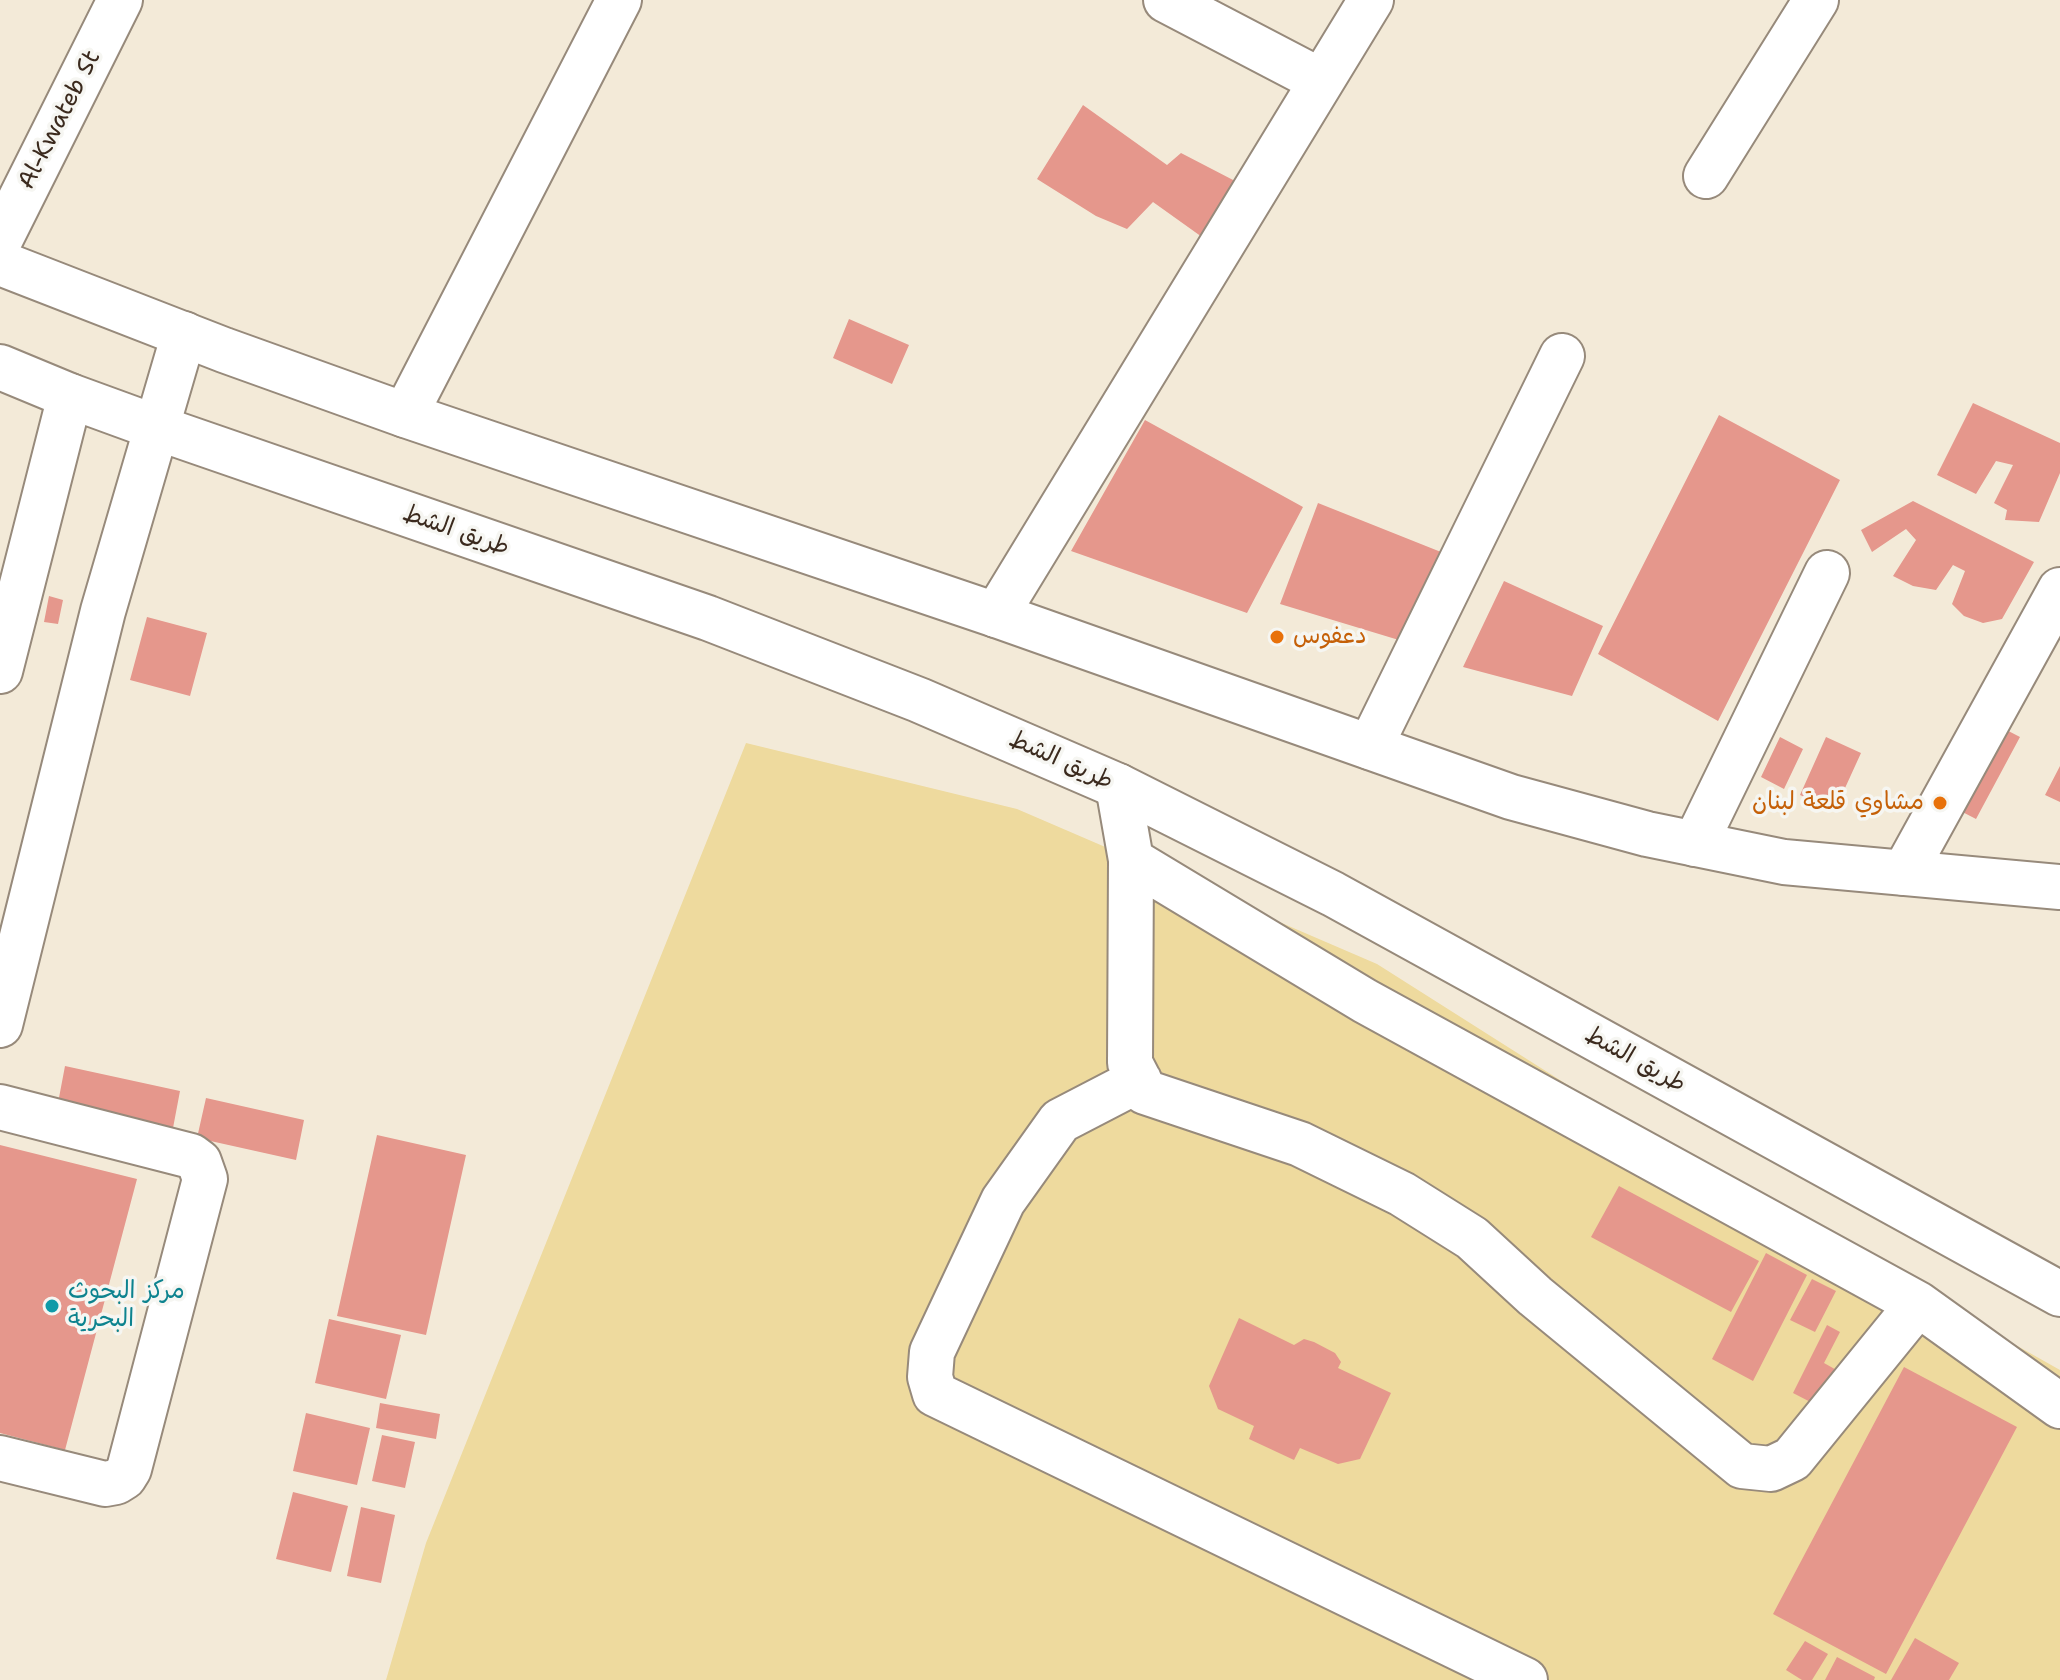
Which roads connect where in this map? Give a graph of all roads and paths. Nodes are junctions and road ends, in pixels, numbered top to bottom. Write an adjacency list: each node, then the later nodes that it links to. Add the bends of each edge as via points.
1 (120, 0): 8 (main road, Al-Kwateb St)
2 (619, 0): 14 (main road)
3 (1166, 0): 6 (main road)
4 (1371, 0): 6 (main road)
5 (1816, 0): 7 (main road)
6 (1321, 81): 18 (main road)
7 (1706, 176)
8 (0, 240)
9 (0, 263): 10 (main road)
10 (184, 334): 14 (main road); 15 (main road)
11 (1562, 356): 20 (main road)
12 (0, 367): 13 (main road, طريق الشط)
13 (70, 396): 15 (main road, طريق الشط); 19 (main road)
14 (405, 415): 18 (main road)
15 (155, 427): 21 (main road, طريق الشط, via 708,618 919,700); 26 (main road, via 103,611)
16 (1827, 573): 22 (main road)
17 (2060, 590): 24 (main road)
18 (996, 615): 20 (main road)
19 (0, 671)
20 (1370, 747): 22 (main road, via 1511,797)
21 (1118, 786): 23 (main road); 29 (main road, طريق الشط, via 1333,894)
22 (1695, 844): 24 (main road, via 1784,862)
23 (1131, 860): 27 (main road, via 1130,1063); 30 (main road, via 1365,1001)
24 (1904, 873): 25 (main road)
25 (2060, 887)
26 (0, 1025)
27 (1139, 1080): 30 (main road, via 1145,1092 1300,1144 1402,1194 1472,1238 1742,1466 1771,1469 1792,1459); 33 (main road, via 1060,1121 1003,1201 932,1352 935,1394)
28 (0, 1107): 32 (main road, via 191,1156 205,1179 124,1477 105,1484)
29 (2060, 1294)
30 (1918, 1304): 31 (main road)
31 (2060, 1406)
32 (0, 1458)
33 (1525, 1680)

